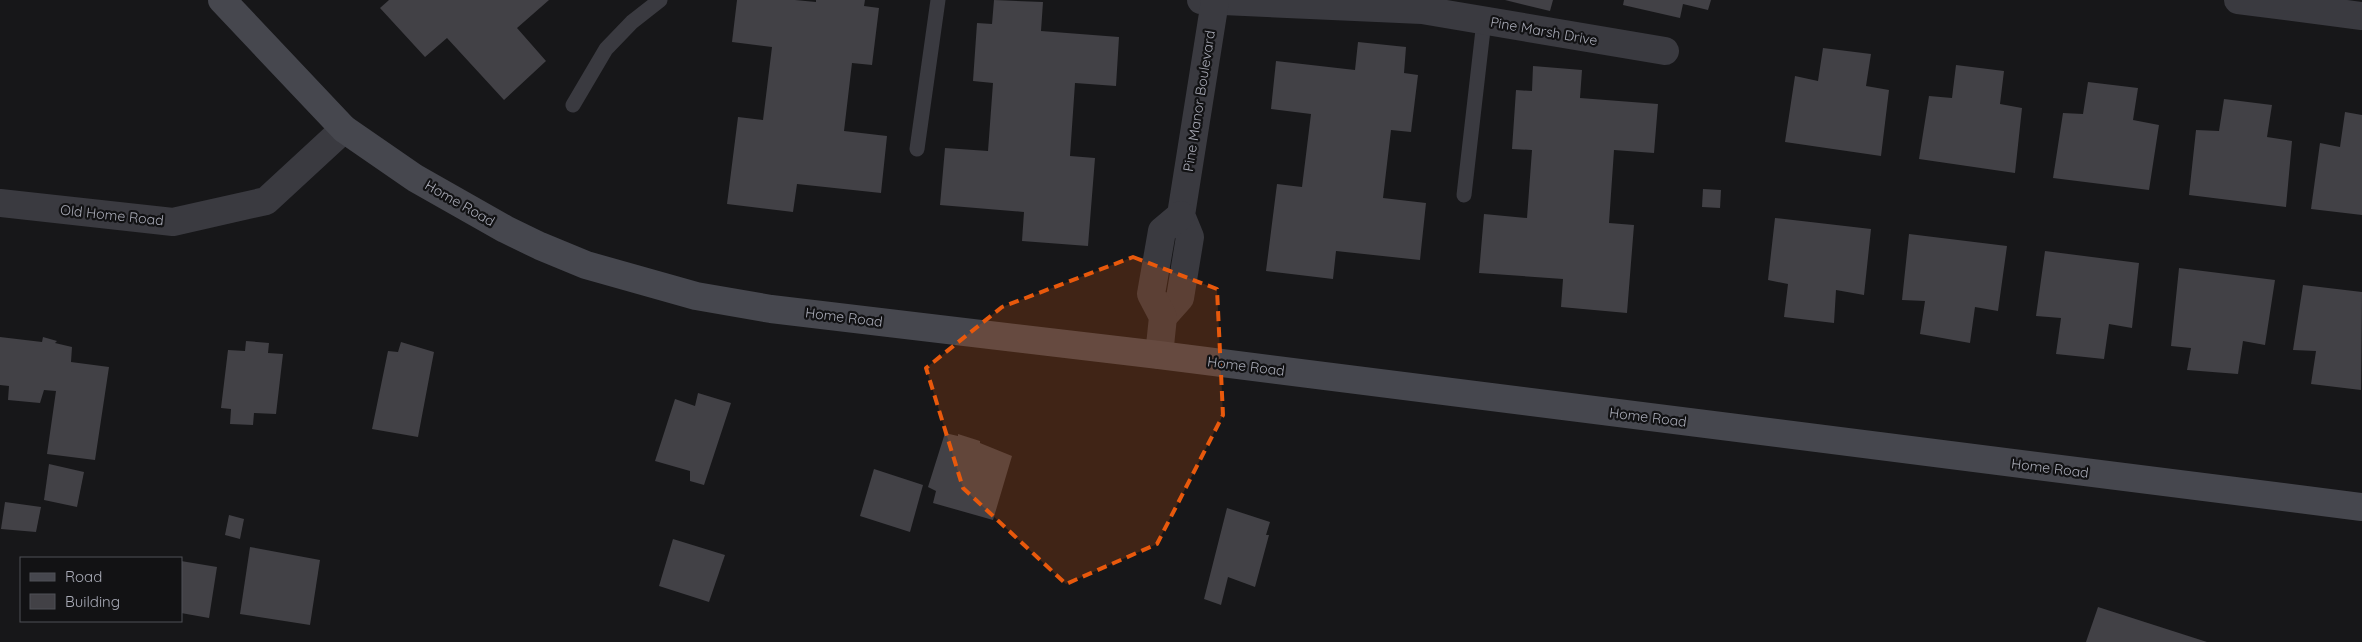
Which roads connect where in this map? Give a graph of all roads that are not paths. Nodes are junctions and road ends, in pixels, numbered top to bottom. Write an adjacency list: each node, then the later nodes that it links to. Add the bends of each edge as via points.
1 (222, 0): 11 (street, Home Road)
2 (660, 0): 10 (lane, via 632,22 606,49)
3 (938, 0): 12 (lane)
4 (2238, 0): 7 (street)
5 (1208, 1): 6 (street, Pine Marsh Drive); 15 (street, Pine Manor Boulevard, via 1180,215 1162,231 1151,294 1163,317)
6 (1423, 5): 8 (street, Pine Marsh Drive)
7 (2362, 16)
8 (1484, 21): 9 (street, Pine Marsh Drive); 13 (lane)
9 (1665, 51)
10 (573, 105)
11 (344, 129): 14 (street, Old Home Road, via 266,201 173,222); 15 (street, Home Road, via 415,178 505,229 586,265 655,285 771,309)
12 (917, 150)
13 (1464, 194)
14 (0, 203)
15 (1159, 355): 16 (street, Home Road)
16 (2362, 507)

